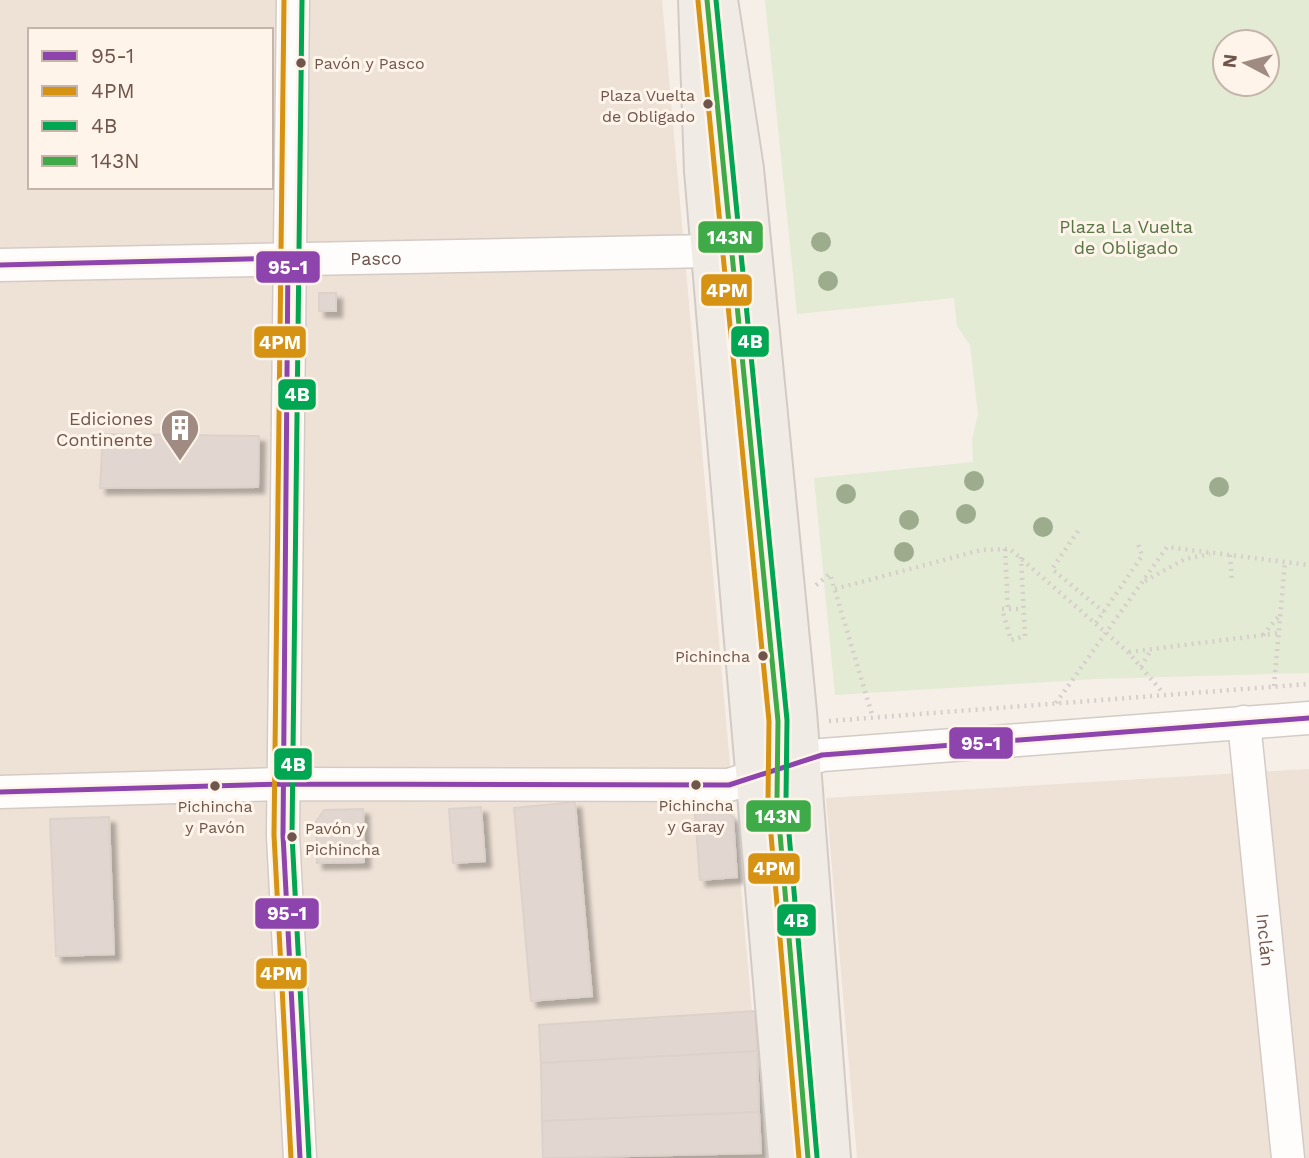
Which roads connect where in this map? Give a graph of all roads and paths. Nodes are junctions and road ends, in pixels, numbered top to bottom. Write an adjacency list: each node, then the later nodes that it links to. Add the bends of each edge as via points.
1 (293, 0): 6 (street)
2 (698, 0): 5 (main road, via 700,107)
3 (707, 0): 40 (street, via 750,464 764,562)
4 (718, 0): 16 (main road)
5 (711, 251): 6 (street, Pasco); 40 (main road)
6 (288, 258): 7 (street, Pasco); 41 (street)
7 (0, 265)
8 (1078, 531): 23 (path, via 1052,569)
9 (1138, 540): 23 (path, via 1142,555)
10 (1005, 549): 13 (path); 19 (path, via 981,550); 21 (path)
11 (1215, 553): 12 (path); 18 (path, via 1185,559); 18 (path, via 1167,547)
12 (1230, 555): 14 (path); 17 (path)
13 (1021, 556): 22 (path); 25 (path)
14 (1285, 562): 15 (path); 24 (path)
15 (1309, 565)
16 (800, 580): 19 (path, via 830,575); 20 (path); 40 (main road)
17 (1232, 582)
18 (1141, 583): 26 (path)
19 (835, 589): 37 (path)
20 (817, 597)
21 (1008, 609): 22 (path); 22 (path, via 1002,609 1011,640 1025,636)
22 (1023, 609)
23 (1104, 612): 25 (path)
24 (1281, 614): 27 (path); 28 (path)
25 (1096, 624): 26 (path)
26 (1106, 632): 30 (path); 35 (path)
27 (1279, 633): 28 (path); 33 (path)
28 (1262, 635): 29 (path)
29 (1152, 649): 30 (path); 31 (path)
30 (1128, 652): 31 (path)
31 (1141, 667): 34 (path)
32 (1309, 684): 33 (path)
33 (1275, 686): 34 (path)
34 (1165, 695): 35 (path)
35 (1056, 703): 37 (path)
36 (826, 709): 37 (path, via 827,721)
37 (873, 718)
38 (1309, 718): 39 (street)
39 (1244, 722): 40 (street, via 822,755); 47 (street, Inclán)
40 (778, 769): 41 (street, via 729,785); 44 (main road); 45 (street); 46 (main road)
41 (284, 784): 42 (street); 43 (street)
42 (0, 792)
43 (300, 1158)
44 (788, 1158)
45 (808, 1158)
46 (831, 1158)
47 (1288, 1158)

